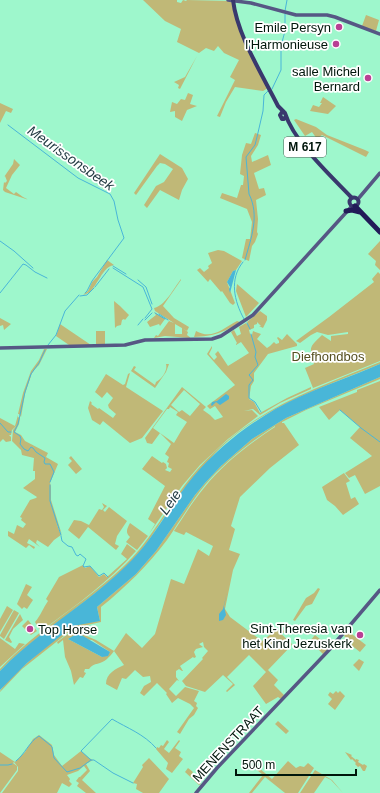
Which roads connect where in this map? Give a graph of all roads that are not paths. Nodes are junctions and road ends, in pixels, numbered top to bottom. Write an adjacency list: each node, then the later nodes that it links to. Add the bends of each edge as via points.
1 (228, 0): 2 (main road)
2 (234, 0): 3 (main road, via 303,16 327,15); 4 (main road, M 617, via 242,30)
3 (380, 34)
4 (283, 115): 6 (main road, M 617, via 306,147); 6 (main road, M 617, via 302,145)
5 (380, 173): 6 (main road)
6 (354, 202): 7 (main road); 8 (highway); 9 (highway); 11 (main road)
7 (346, 211): 8 (highway); 11 (main road)
8 (361, 212): 10 (highway)
9 (380, 227)
10 (380, 232)
11 (319, 241): 12 (main road, via 253,315 226,333 206,338 145,340 125,345)
12 (0, 348)
13 (380, 589): 14 (main road, MENENSTRAAT, via 330,649)
14 (196, 793)

